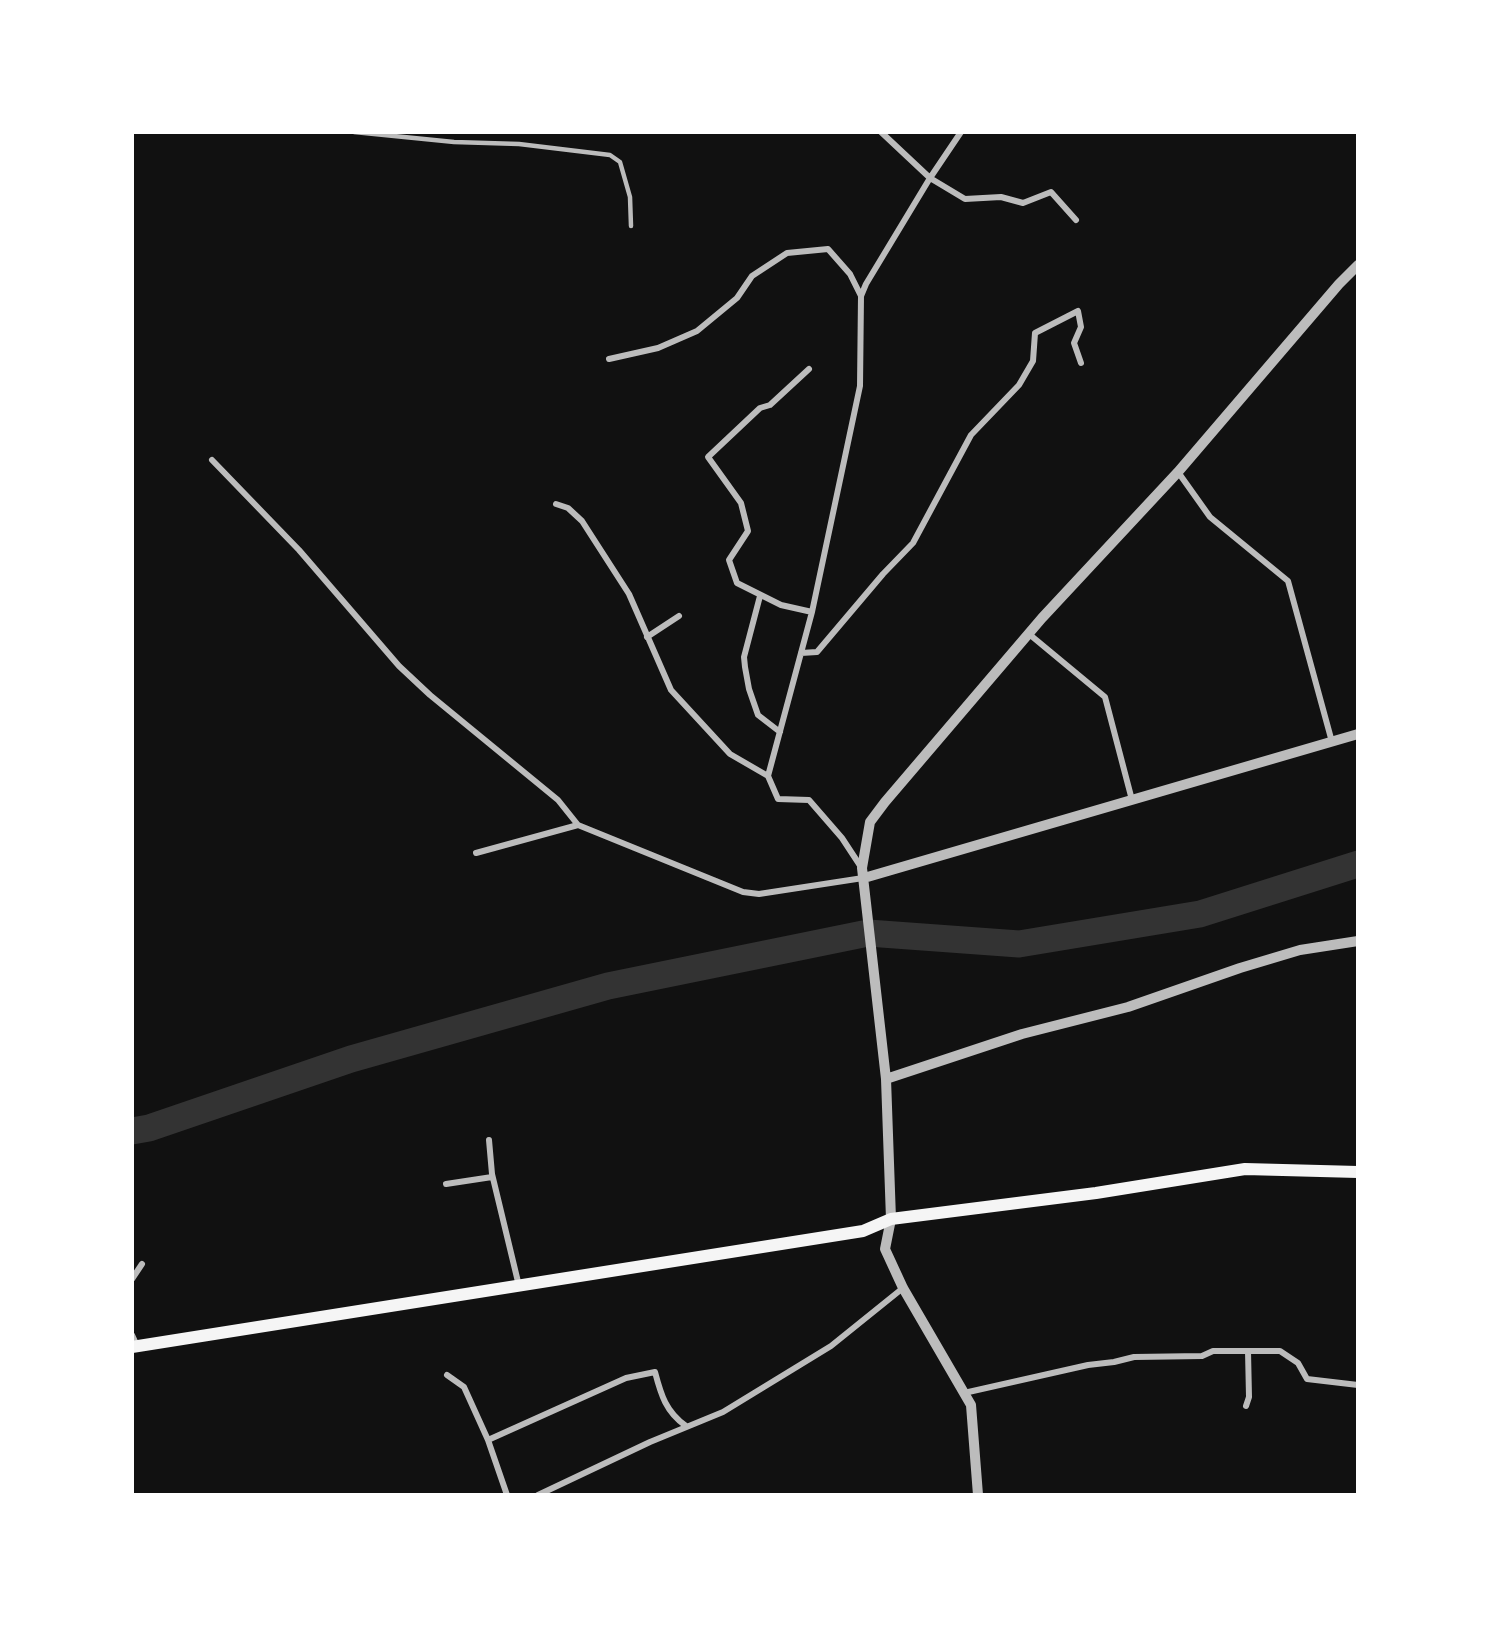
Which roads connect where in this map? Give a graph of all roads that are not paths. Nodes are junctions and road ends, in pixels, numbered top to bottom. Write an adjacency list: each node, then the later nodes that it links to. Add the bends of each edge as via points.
1 (354, 132): 6 (lane, via 610,155 620,162 630,197)
2 (881, 132): 4 (street)
3 (961, 132): 4 (street)
4 (930, 178): 5 (street, via 965,199 1002,197 1023,203 1052,192); 8 (street)
5 (1076, 220)
6 (631, 226)
7 (1358, 265): 13 (street)
8 (861, 296): 9 (street, via 850,273 828,249 787,253 752,276 737,298 698,331 658,348); 16 (street, via 860,386)
9 (609, 359)
10 (1081, 363): 20 (street, via 1074,343 1081,327 1078,311 1035,333 1033,361 1019,385 970,435 913,543 817,652)
11 (810, 369): 15 (street, via 770,405 760,408 708,457 741,503 748,531 729,560 737,583)
12 (212, 460): 26 (street, via 299,550 399,666 558,800)
13 (1178, 472): 18 (street); 23 (street, via 1210,517 1288,581)
14 (556, 504): 19 (street, via 568,508 582,521 629,594)
15 (760, 596): 16 (street); 21 (street, via 744,667 758,715)
16 (812, 612): 20 (street)
17 (679, 616): 19 (street)
18 (1029, 634): 25 (street, via 1105,697); 28 (street, via 870,822)
19 (647, 637): 24 (street, via 671,690 730,754)
20 (801, 653): 21 (street)
21 (780, 732): 24 (street)
22 (1358, 734): 23 (street)
23 (1332, 742): 25 (street)
24 (768, 776): 28 (street, via 778,799 809,800 842,838)
25 (1132, 800): 28 (street)
26 (578, 825): 27 (street); 28 (street, via 743,892 759,894)
27 (476, 853)
28 (863, 873): 30 (street)
29 (1358, 941): 30 (street, via 1300,950)
30 (886, 1079): 35 (street)
31 (489, 1140): 33 (street)
32 (1358, 1172): 35 (main road, via 1245,1169)
33 (492, 1177): 34 (street); 38 (street)
34 (446, 1184)
35 (891, 1219): 38 (main road, via 862,1231); 39 (street, via 885,1249)
36 (142, 1263): 37 (street)
37 (132, 1279)
38 (519, 1286): 40 (main road)
39 (903, 1288): 44 (street); 46 (street, via 831,1346 723,1412)
40 (134, 1343)
41 (1248, 1351): 43 (street, via 1280,1351 1298,1363 1307,1379); 44 (street, via 1134,1357); 45 (street)
42 (447, 1375): 47 (street, via 464,1387)
43 (1358, 1385)
44 (964, 1393): 50 (street, via 971,1405)
45 (1246, 1406)
46 (686, 1426): 47 (street, via 672,1416 655,1372 626,1378); 49 (street)
47 (488, 1440): 48 (street)
48 (507, 1495)
49 (538, 1495)
50 (978, 1495)

